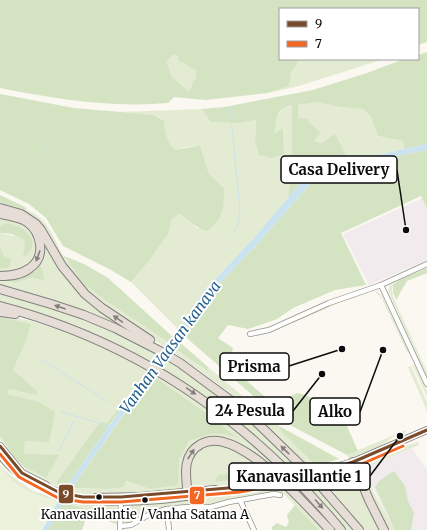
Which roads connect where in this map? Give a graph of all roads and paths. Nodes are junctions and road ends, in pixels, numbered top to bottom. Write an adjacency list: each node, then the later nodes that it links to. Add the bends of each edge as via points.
1 (0, 208): 11 (highway, one-way to 1, via 85,294 62,266 36,224 21,214)
2 (0, 214): 4 (highway, one-way to 4, via 20,219 31,226 38,236 40,248 38,259 32,267 14,276)
3 (427, 264): 5 (street)
4 (0, 276)
5 (381, 285): 10 (street, via 329,303 269,330); 12 (street)
6 (0, 289): 11 (highway, one-way to 6, via 84,315)
7 (0, 306): 9 (highway)
8 (0, 312): 9 (highway)
9 (53, 322): 27 (highway, one-way to 27, via 114,346 193,392 239,428 300,484)
10 (250, 334)
11 (165, 352): 28 (highway, one-way to 11, via 313,477 245,411)
12 (427, 384)
13 (427, 430): 16 (main road)
14 (0, 446): 17 (main road, via 22,472)
15 (0, 455): 17 (main road, via 19,475)
16 (353, 462): 18 (main road, bridge, via 240,487); 29 (highway, via 368,500)
17 (60, 493): 20 (main road, via 89,500)
18 (187, 494): 20 (main road); 26 (highway, one-way to 26, via 185,471 191,453 205,442 223,441 247,452 270,470)
19 (280, 495): 21 (street)
20 (121, 500): 23 (street)
21 (240, 500): 22 (street, via 212,507 187,506); 25 (street)
22 (167, 509): 23 (street); 24 (street)
23 (121, 528)
24 (169, 530)
25 (254, 530)
26 (330, 530)
27 (341, 530)
28 (359, 530)
29 (384, 530)

